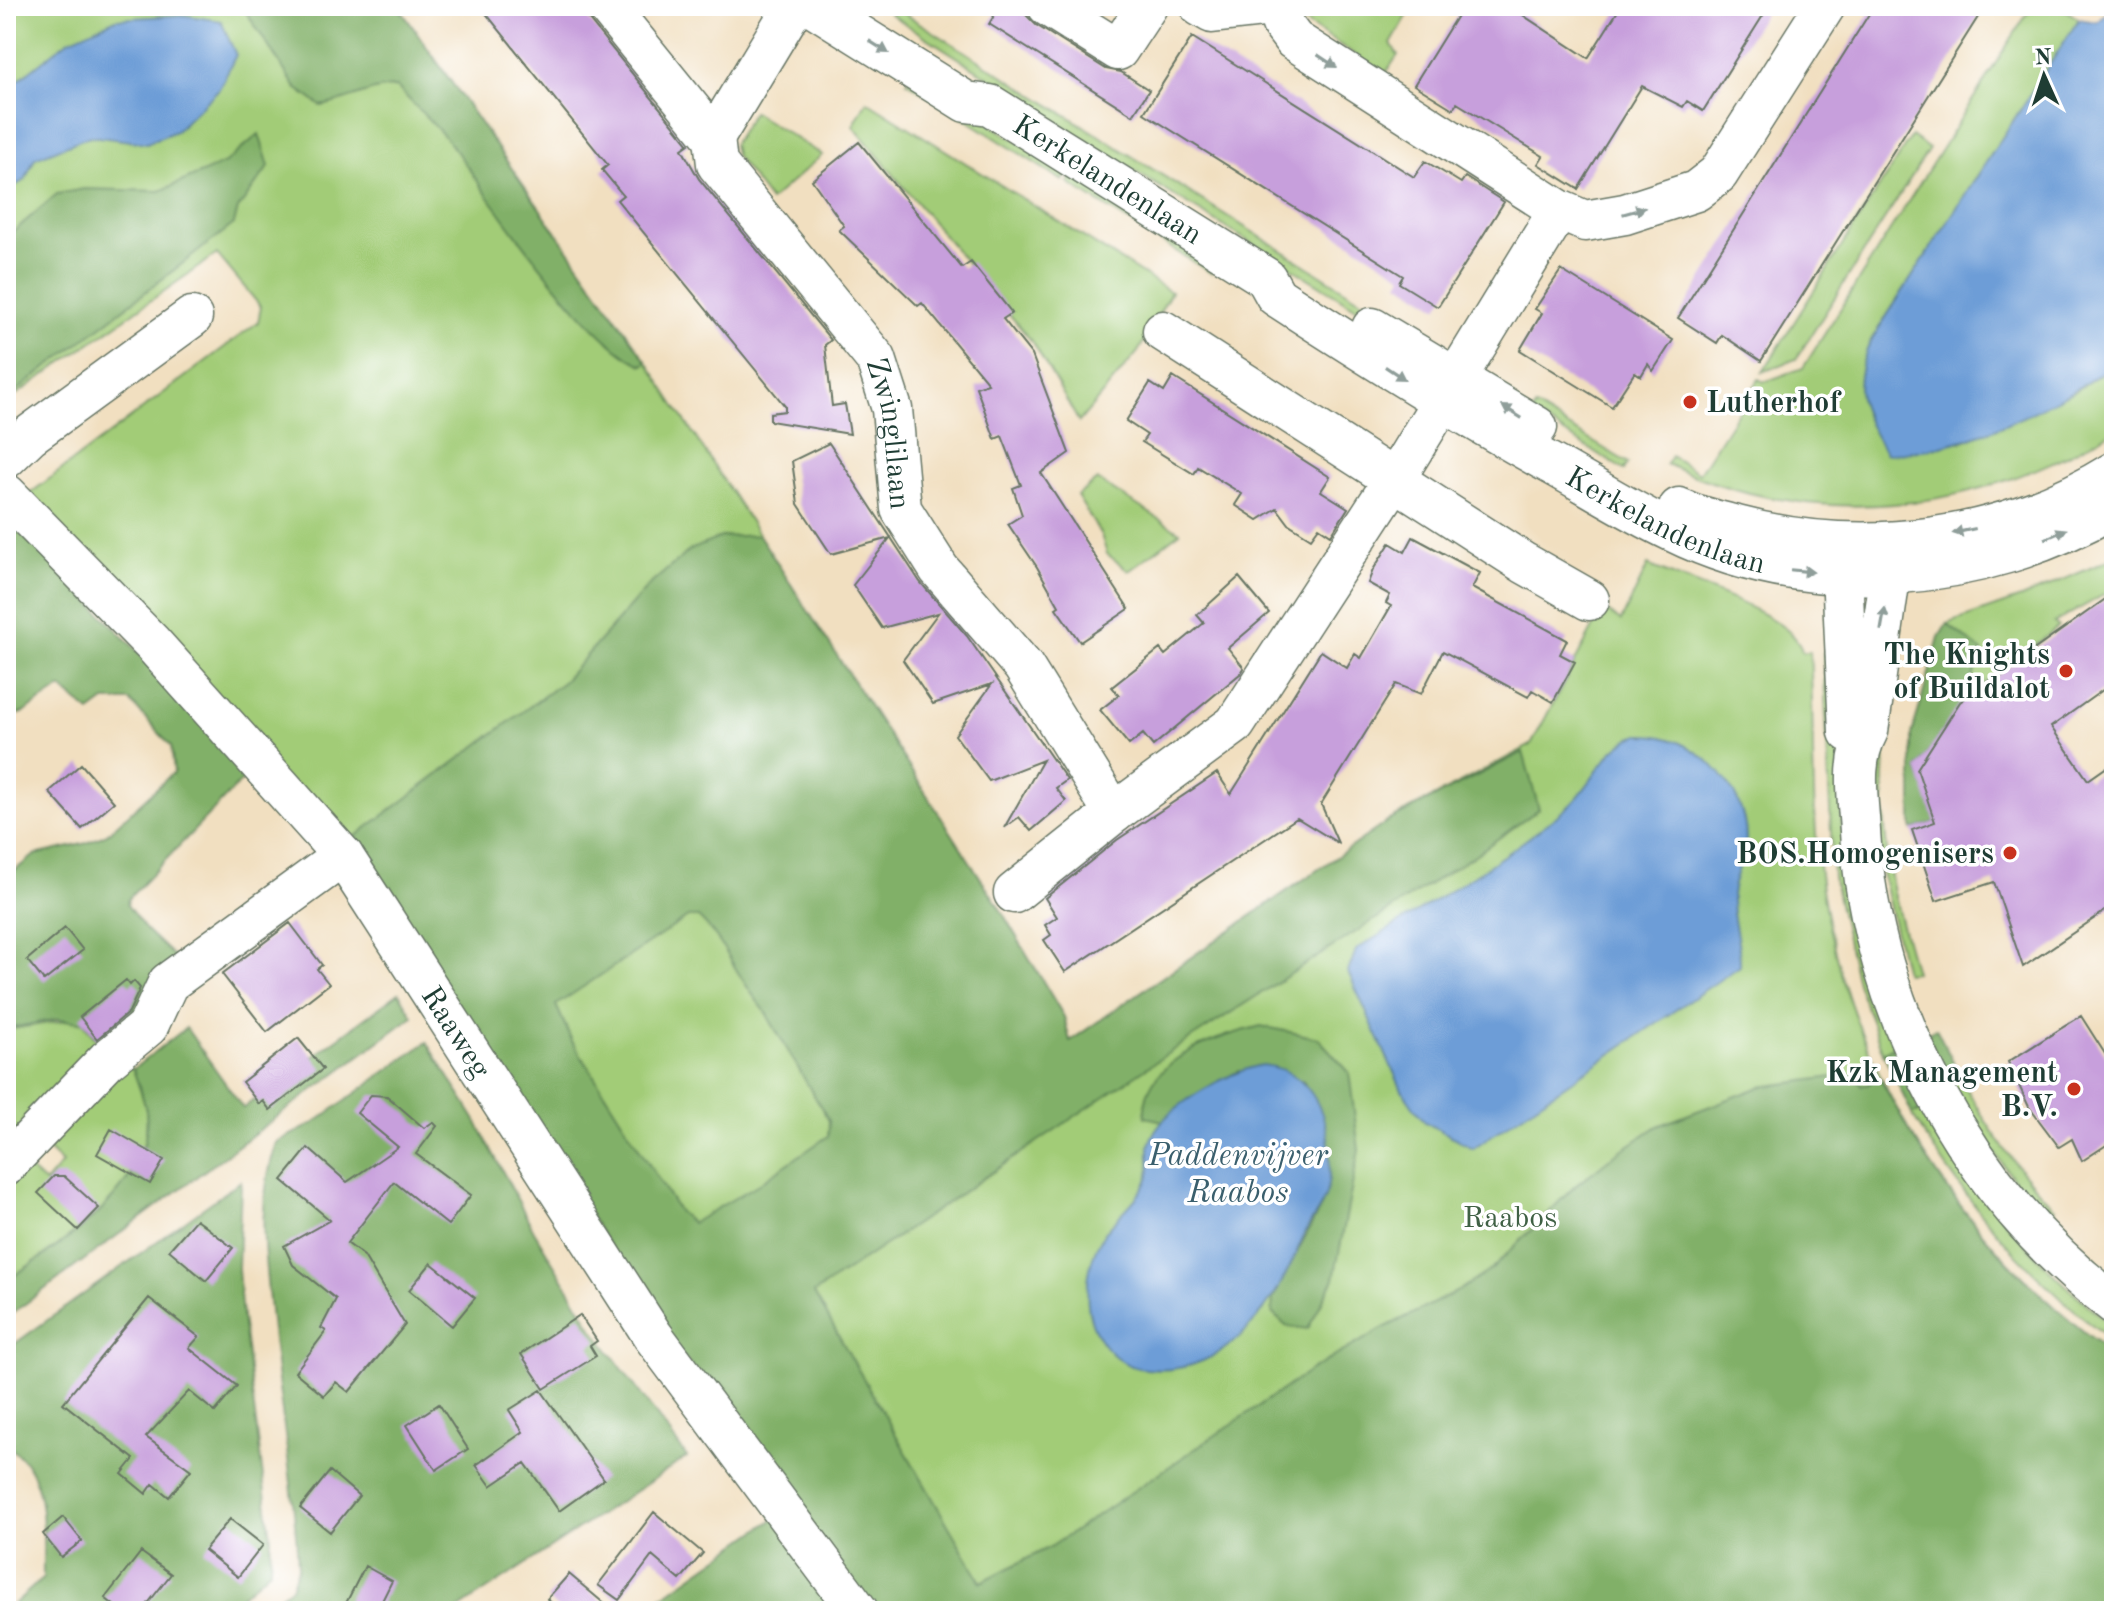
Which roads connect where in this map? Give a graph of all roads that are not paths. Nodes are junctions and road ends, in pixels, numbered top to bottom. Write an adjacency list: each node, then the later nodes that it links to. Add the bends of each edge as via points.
1 (607, 6): 11 (street, Zwinglilaan)
2 (794, 6): 11 (street)
3 (813, 6): 10 (street, Kerkelandenlaan, one-way to 10, via 966,102)
4 (864, 6): 10 (street, Kerkelandenlaan, via 981,81)
5 (1048, 6): 6 (street, via 1118,50)
6 (1147, 6)
7 (1200, 6): 8 (street, via 1212,13)
8 (1275, 6): 12 (street, one-way to 12, via 1294,40)
9 (1825, 6): 12 (street, one-way to 9, via 1585,221 1625,214 1707,183 1718,174)
10 (990, 105): 15 (street, Kerkelandenlaan, via 1266,278 1276,296)
11 (714, 138): 25 (street, Zwinglilaan, via 717,164 876,359 892,409 901,509 939,569 1023,666)
12 (1559, 210): 15 (street)
13 (192, 317): 16 (street)
14 (1163, 331): 18 (street)
15 (1446, 393): 18 (street); 22 (street, Kerkelandenlaan, via 1673,532 1765,565)
16 (6, 458)
17 (2114, 472): 21 (street, Kerkelandenlaan, one-way to 21, via 2021,517)
18 (1394, 480): 23 (street); 25 (street, via 1235,724)
19 (6, 494): 26 (street, Raaweg, via 152,643)
20 (2114, 507): 21 (street, Kerkelandenlaan, one-way to 20, via 1980,563)
21 (1894, 558): 22 (street, Kerkelandenlaan); 24 (street, one-way to 21, via 1868,731)
22 (1842, 559): 24 (street, via 1849,734)
23 (1589, 600)
24 (1858, 749): 29 (street, via 1869,908 1888,982 1918,1058 1986,1173 2031,1226)
25 (1114, 813): 27 (street)
26 (343, 856): 28 (street, via 168,983 148,1026 107,1060); 30 (street, Raaweg, via 653,1336)
27 (1014, 893)
28 (6, 1165)
29 (2114, 1304)
30 (858, 1611)

